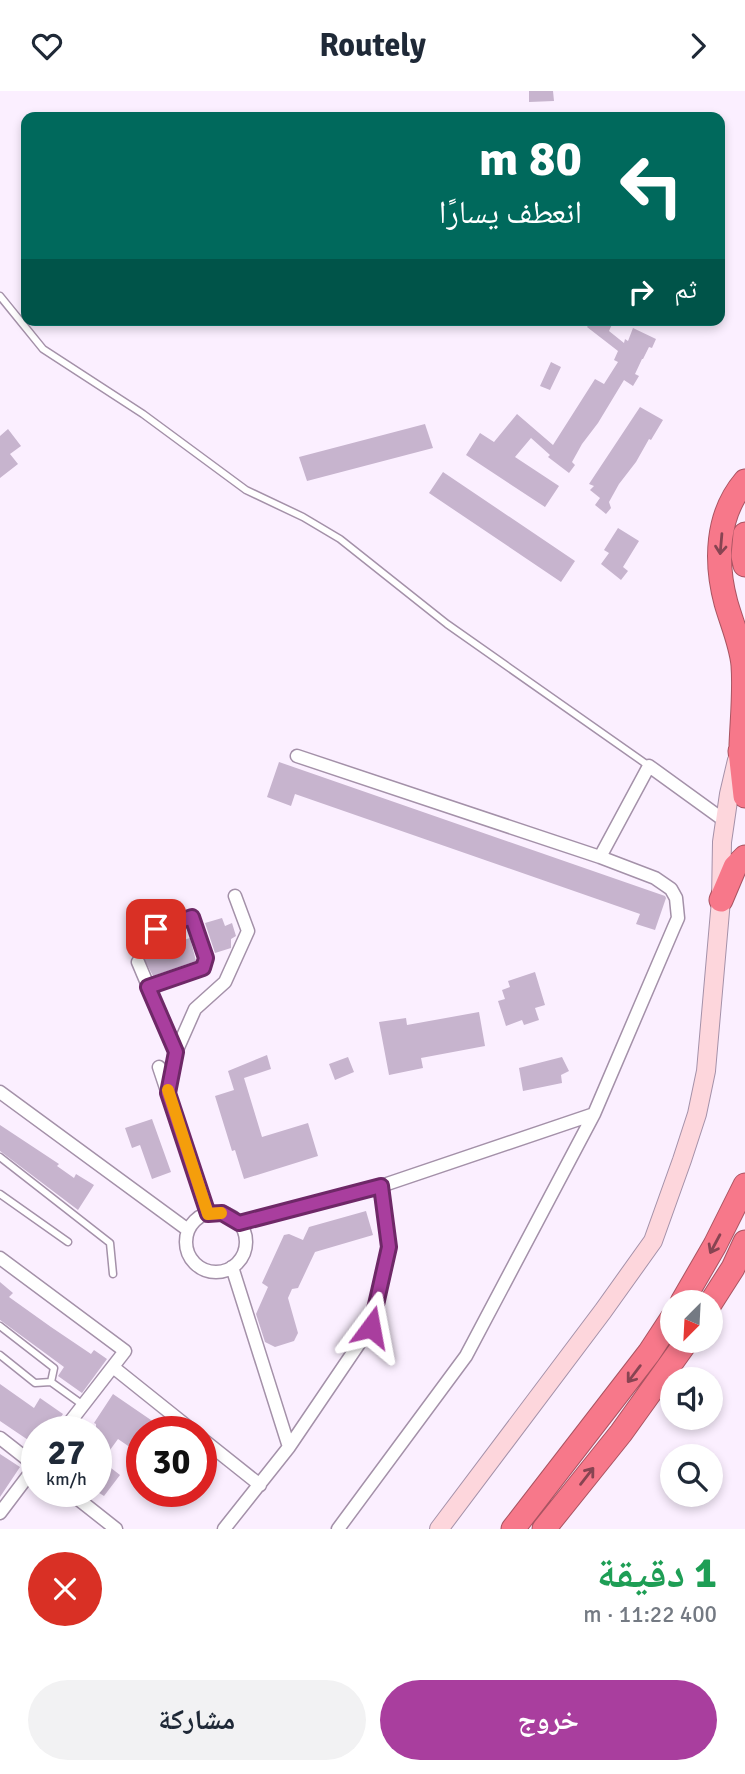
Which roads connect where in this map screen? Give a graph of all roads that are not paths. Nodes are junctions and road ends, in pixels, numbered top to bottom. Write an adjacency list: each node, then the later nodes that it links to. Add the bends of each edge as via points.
1 (0, 296): 2 (lane)
2 (21, 322)
3 (24, 326): 9 (lane, via 43,349 143,414 246,490 340,539 447,624)
4 (745, 481): 7 (highway, one-way to 7, via 722,525 720,552 720,577 743,663)
5 (745, 534): 6 (highway)
6 (745, 565)
7 (742, 743): 10 (highway); 11 (main road)
8 (297, 756): 12 (street)
9 (649, 767): 11 (street); 12 (street)
10 (745, 796)
11 (725, 821): 15 (main road)
12 (600, 857): 23 (street, via 664,882 679,908)
13 (745, 857): 15 (highway, via 735,867)
14 (235, 897): 19 (street, via 248,931 225,982 195,1009)
15 (721, 901): 58 (main road, via 706,1071 697,1114 653,1241)
16 (156, 929): 18 (street, via 192,917 206,958 203,968)
17 (138, 962): 18 (street)
18 (148, 987): 19 (street)
19 (176, 1052): 22 (street)
20 (159, 1066): 22 (street)
21 (0, 1092): 30 (street)
22 (168, 1093): 28 (street)
23 (594, 1114): 26 (street); 57 (street, via 466,1356)
24 (0, 1157): 35 (lane, via 110,1243)
25 (745, 1185): 36 (highway, one-way to 36)
26 (381, 1186): 29 (street); 48 (street, via 389,1247 371,1327)
27 (0, 1193): 31 (lane)
28 (208, 1214): 29 (street, via 222,1213); 30 (street)
29 (239, 1223): 34 (street, via 244,1252)
30 (188, 1230): 34 (street, via 187,1249 196,1265 214,1272)
31 (68, 1242)
32 (745, 1242): 37 (highway)
33 (0, 1258): 42 (street, via 125,1351)
34 (232, 1267): 48 (street)
35 (113, 1275)
36 (689, 1290)
37 (719, 1290)
38 (0, 1326): 43 (lane, via 54,1367)
39 (660, 1336): 59 (highway, one-way to 59)
40 (678, 1353): 60 (highway, one-way to 40)
41 (0, 1355): 43 (lane, via 34,1384)
42 (113, 1367): 44 (street); 46 (street)
43 (51, 1382): 44 (lane)
44 (83, 1405): 45 (street)
45 (74, 1416)
46 (174, 1416)
47 (0, 1438): 50 (street)
48 (289, 1447): 52 (street)
49 (217, 1451): 52 (street)
50 (21, 1454)
51 (21, 1485): 54 (street)
52 (260, 1485): 56 (street)
53 (88, 1507): 55 (street)
54 (0, 1513)
55 (116, 1529)
56 (225, 1529)
57 (338, 1529)
58 (439, 1529)
59 (513, 1529)
60 (544, 1529)

